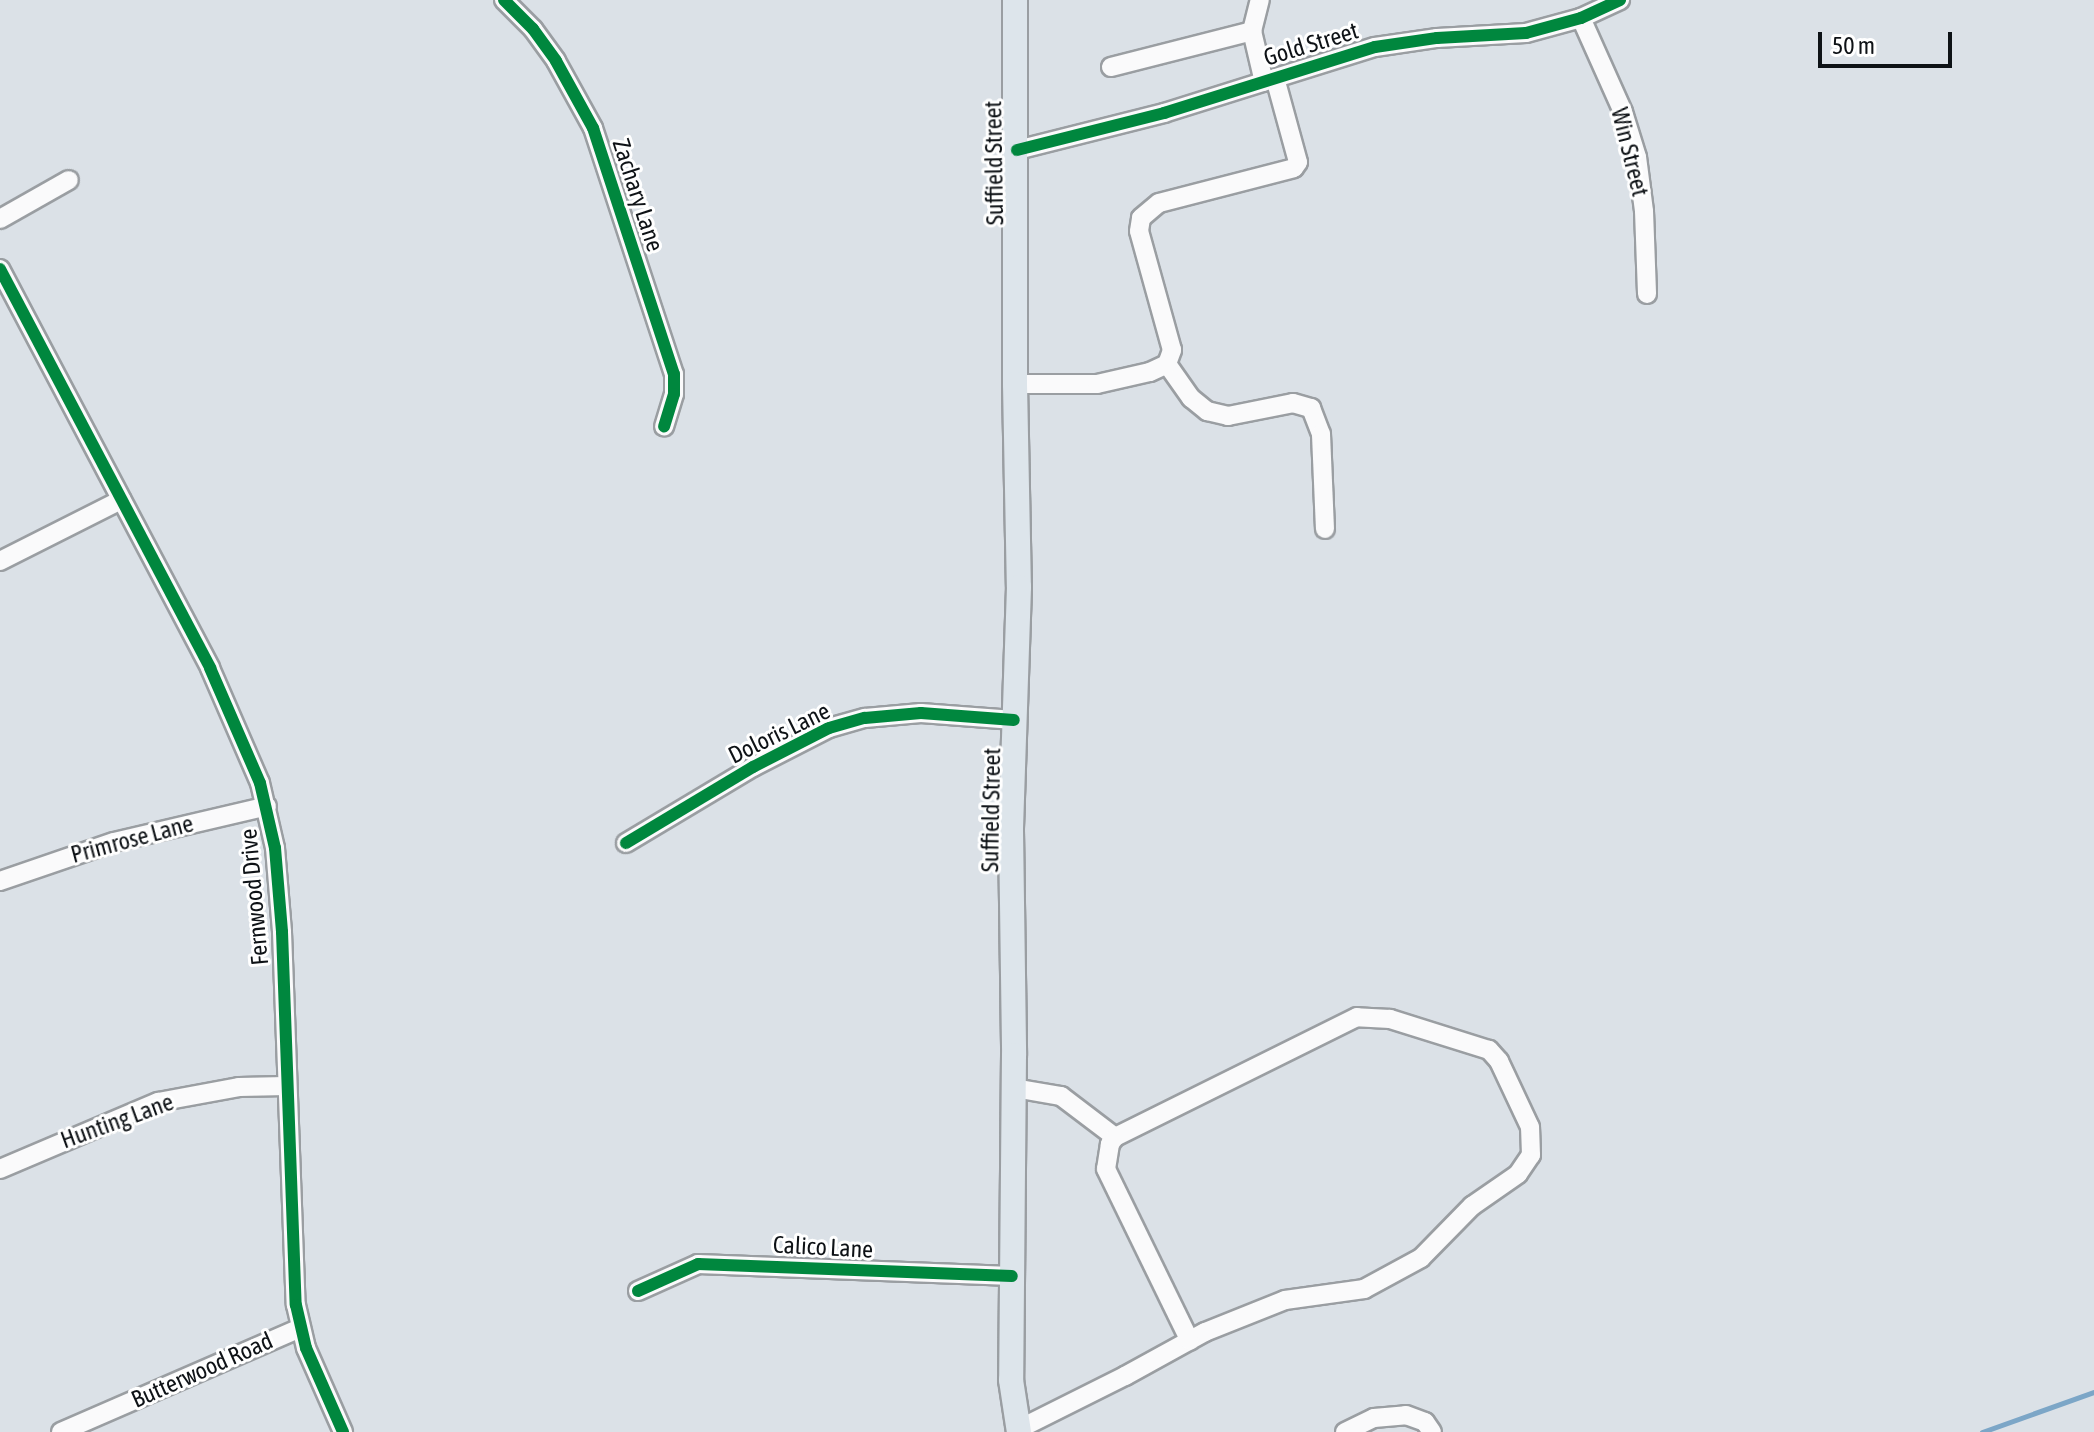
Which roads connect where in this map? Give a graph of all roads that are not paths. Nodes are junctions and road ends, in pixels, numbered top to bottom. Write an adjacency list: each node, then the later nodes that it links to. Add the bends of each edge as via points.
1 (504, 0): 16 (street, Zachary Lane, via 556,61 593,128 674,374)
2 (1015, 0): 9 (main road, Suffield Street)
3 (1260, 0): 6 (street)
4 (1620, 0): 5 (street, Gold Street)
5 (1581, 18): 8 (street, Gold Street, via 1526,33 1375,47); 13 (street, Win Street, via 1637,157)
6 (1252, 31): 7 (street); 8 (street)
7 (1111, 67)
8 (1270, 80): 9 (street, Gold Street); 14 (street, via 1298,162 1294,168 1159,203 1141,218 1139,231 1172,350)
9 (1017, 150): 15 (main road, Suffield Street)
10 (69, 180): 11 (street)
11 (0, 219)
12 (0, 269): 17 (street, Fernwood Drive)
13 (1647, 294)
14 (1167, 364): 15 (street, via 1097,384); 18 (street, via 1207,411 1228,416 1293,403 1311,408 1321,434)
15 (1015, 384): 20 (main road, Suffield Street, via 1019,587)
16 (664, 426)
17 (121, 500): 19 (street); 21 (street, Fernwood Drive, via 232,713)
18 (1325, 529)
19 (0, 561)
20 (1014, 720): 22 (street, Doloris Lane, via 921,713 865,718 829,728); 25 (main road, Suffield Street)
21 (267, 806): 23 (street, Primrose Lane, via 114,842); 24 (street, Fernwood Drive, via 282,932)
22 (626, 843)
23 (0, 881)
24 (286, 1086): 27 (street, Hunting Lane, via 239,1087 158,1102); 30 (street, Fernwood Drive)
25 (1014, 1088): 26 (street, via 1061,1096); 28 (main road, Suffield Street)
26 (1115, 1137): 31 (street, via 1106,1169); 31 (street, via 1357,1017 1390,1019 1489,1050 1530,1127 1531,1155 1518,1174 1472,1206 1421,1258 1364,1289 1285,1300)
27 (0, 1169)
28 (1012, 1276): 29 (street, Calico Lane, via 698,1264); 32 (main road, Suffield Street, via 1011,1380)
29 (638, 1291)
30 (300, 1328): 33 (street, Butterwood Road); 34 (street, Fernwood Drive)
31 (1190, 1341): 32 (street)
32 (1019, 1430)
33 (61, 1432)
34 (343, 1432)
35 (1345, 1432): 36 (street, via 1374,1418 1406,1415 1425,1422)
36 (1432, 1432)

